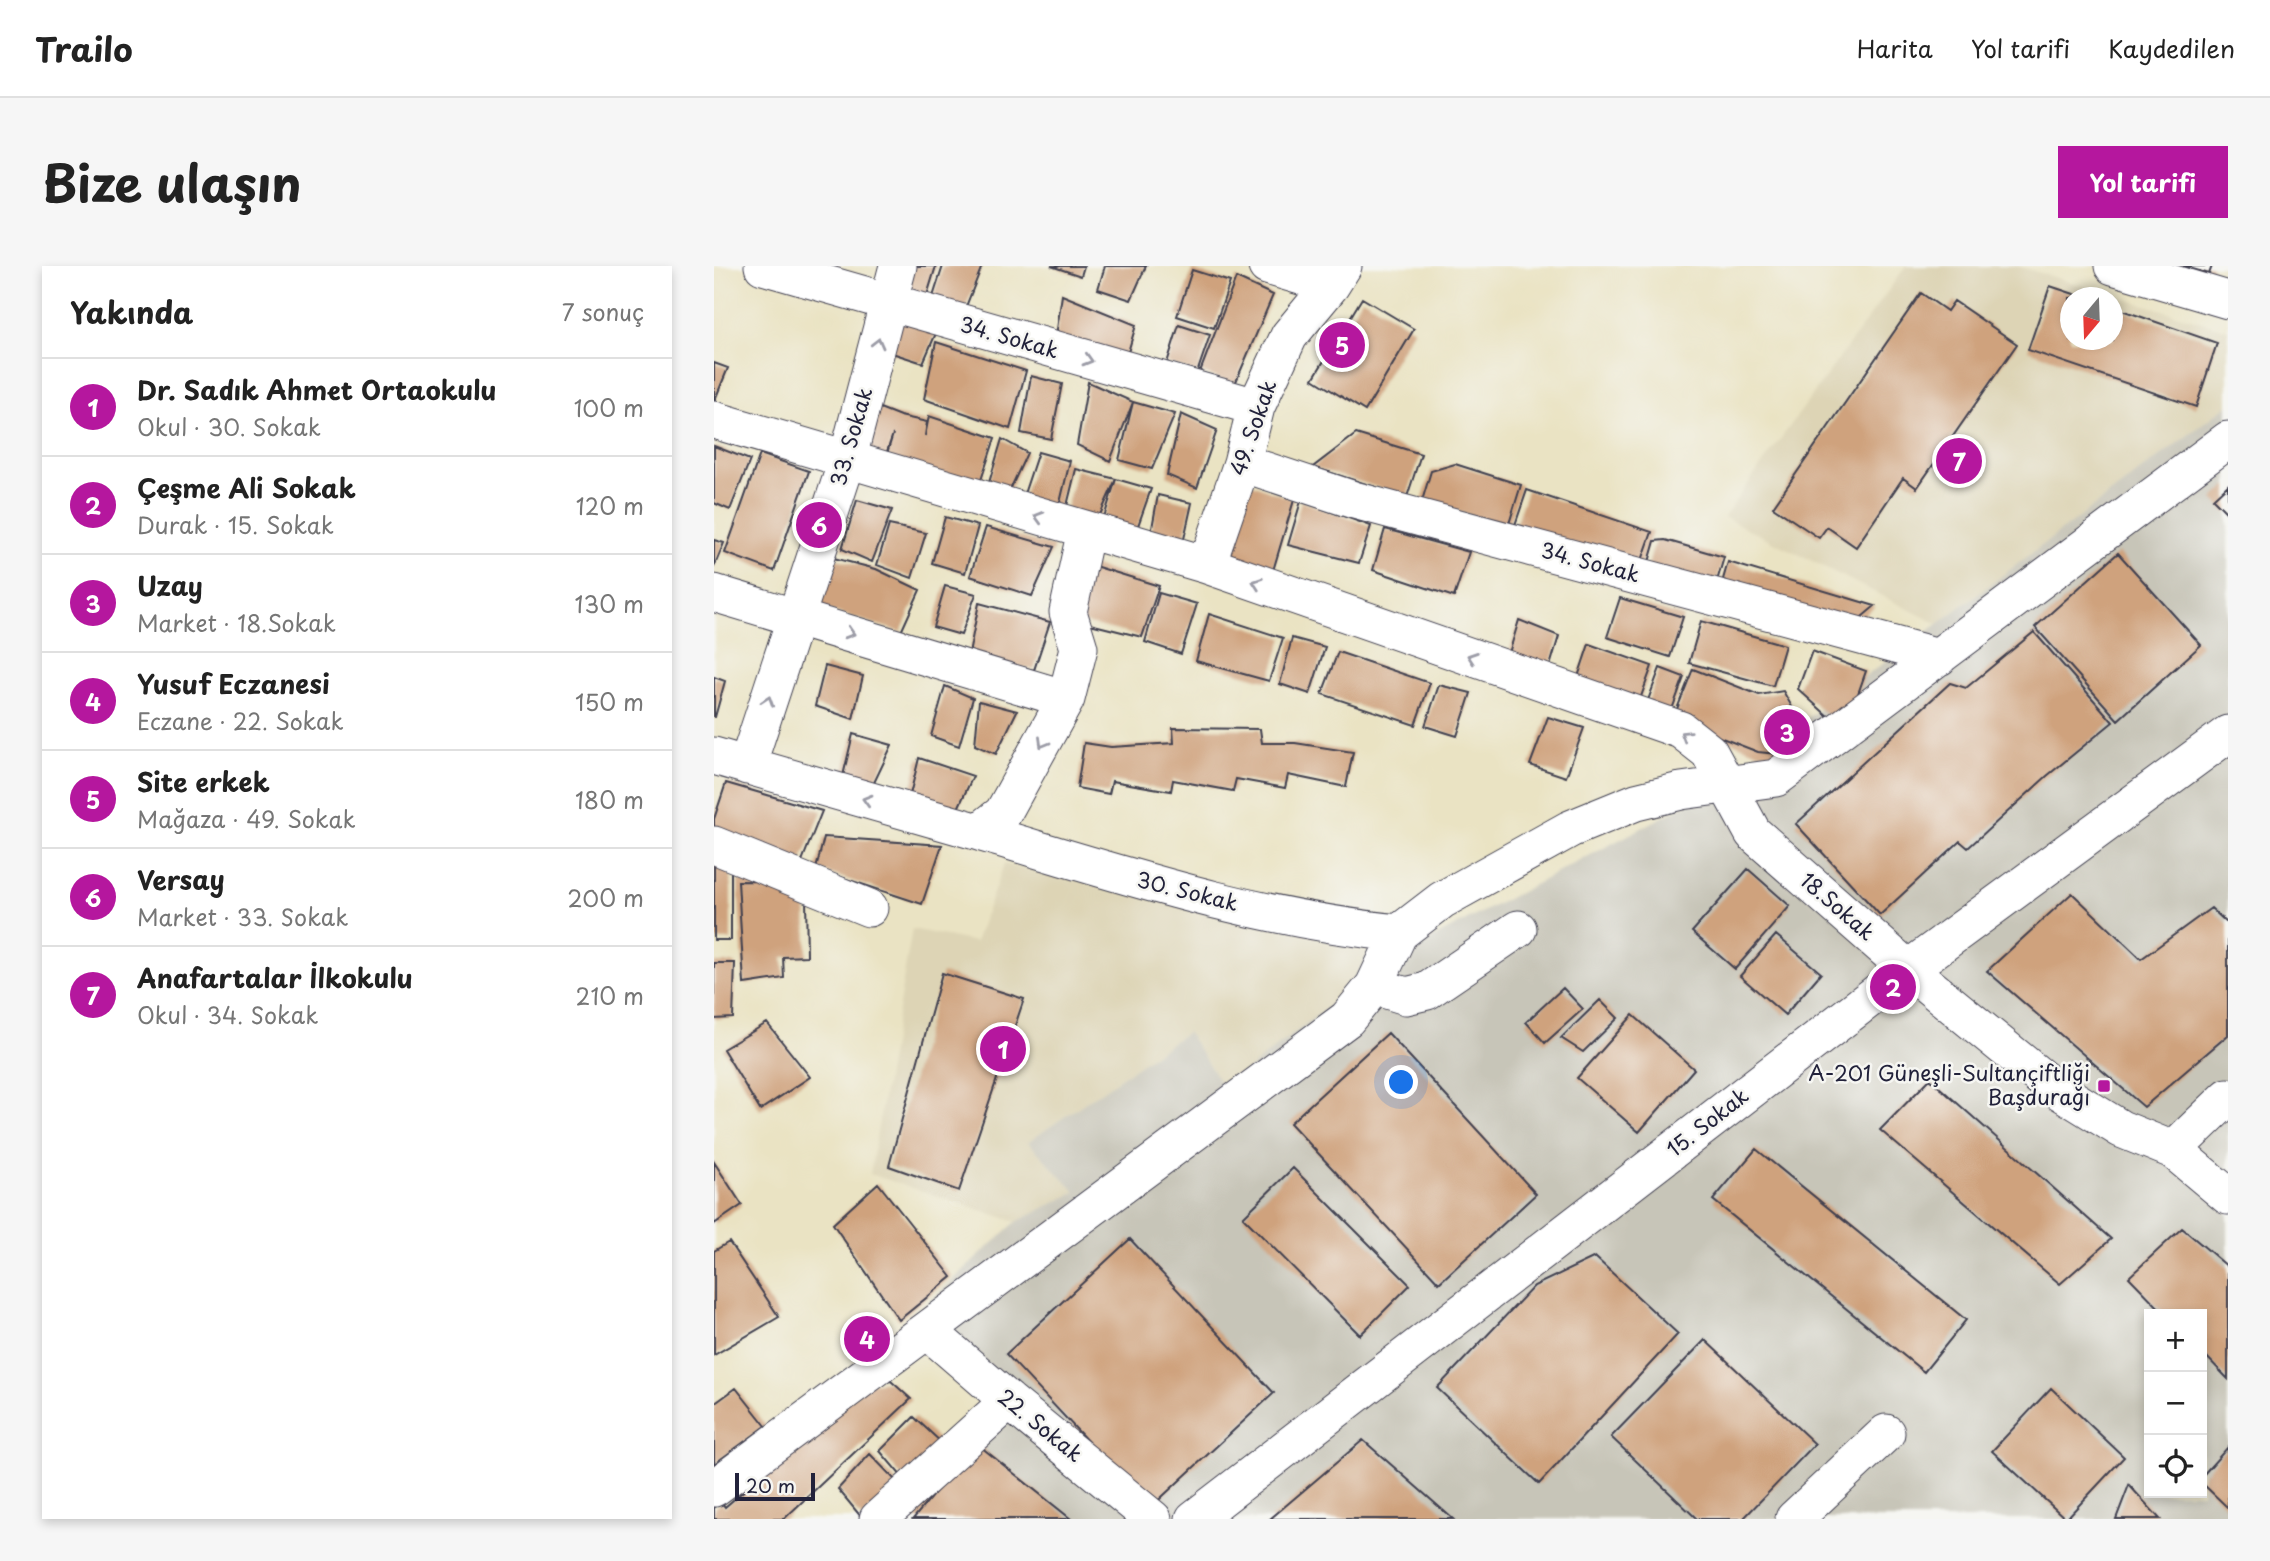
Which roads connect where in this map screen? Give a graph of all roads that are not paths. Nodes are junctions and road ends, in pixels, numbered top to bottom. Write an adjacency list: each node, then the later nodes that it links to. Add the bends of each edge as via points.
1 (763, 266): 7 (street, 34. Sokak)
2 (898, 266): 7 (street, 33. Sokak)
3 (1267, 266): 5 (street)
4 (2113, 266): 6 (street)
5 (1337, 276): 8 (street, 49. Sokak, via 1289,336)
6 (2228, 300)
7 (887, 303): 8 (street, 34. Sokak, one-way to 8); 11 (street, 33. Sokak, one-way to 7)
8 (1256, 407): 12 (street, 49. Sokak)
9 (714, 420): 11 (street, 18.Sokak)
10 (2228, 440): 17 (street)
11 (846, 461): 13 (street, 18.Sokak, one-way to 11); 16 (street, 33. Sokak)
12 (1242, 463): 14 (street, 49. Sokak); 17 (street, 34. Sokak, via 1354,500)
13 (1086, 530): 14 (street, 18.Sokak); 18 (street, via 1068,612 1079,648)
14 (1207, 565): 21 (street, 18.Sokak, one-way to 14, via 1709,752 1681,730)
15 (714, 593): 16 (street)
16 (796, 617): 18 (street, one-way to 18); 20 (street, 33. Sokak, one-way to 16)
17 (1939, 657): 21 (street, via 1776,778)
18 (1066, 699): 22 (street, one-way to 22, via 1003,813)
19 (2228, 734): 27 (street, 15. Sokak)
20 (730, 761): 22 (street, 30. Sokak, one-way to 20)
21 (1727, 786): 26 (street, via 1636,802 1570,829 1442,900); 27 (street, 18.Sokak, via 1753,833)
22 (979, 832): 26 (street, 30. Sokak, via 1194,896 1350,928)
23 (714, 845): 24 (street)
24 (869, 908)
25 (1518, 929): 28 (street, via 1427,991 1406,996)
26 (1399, 933): 28 (street)
27 (1908, 969): 30 (street, 18.Sokak, via 2050,1085 2122,1129); 38 (street, 15. Sokak)
28 (1374, 986): 32 (street, via 1347,1019)
29 (2228, 1097): 30 (street)
30 (2173, 1150): 31 (street, 18.Sokak)
31 (2228, 1196)
32 (928, 1331): 33 (street, 22. Sokak); 35 (street)
33 (1009, 1401): 36 (street); 37 (street, 22. Sokak)
34 (1886, 1433): 39 (street)
35 (714, 1489)
36 (878, 1519)
37 (1153, 1519)
38 (1194, 1519)
39 (1794, 1519)

